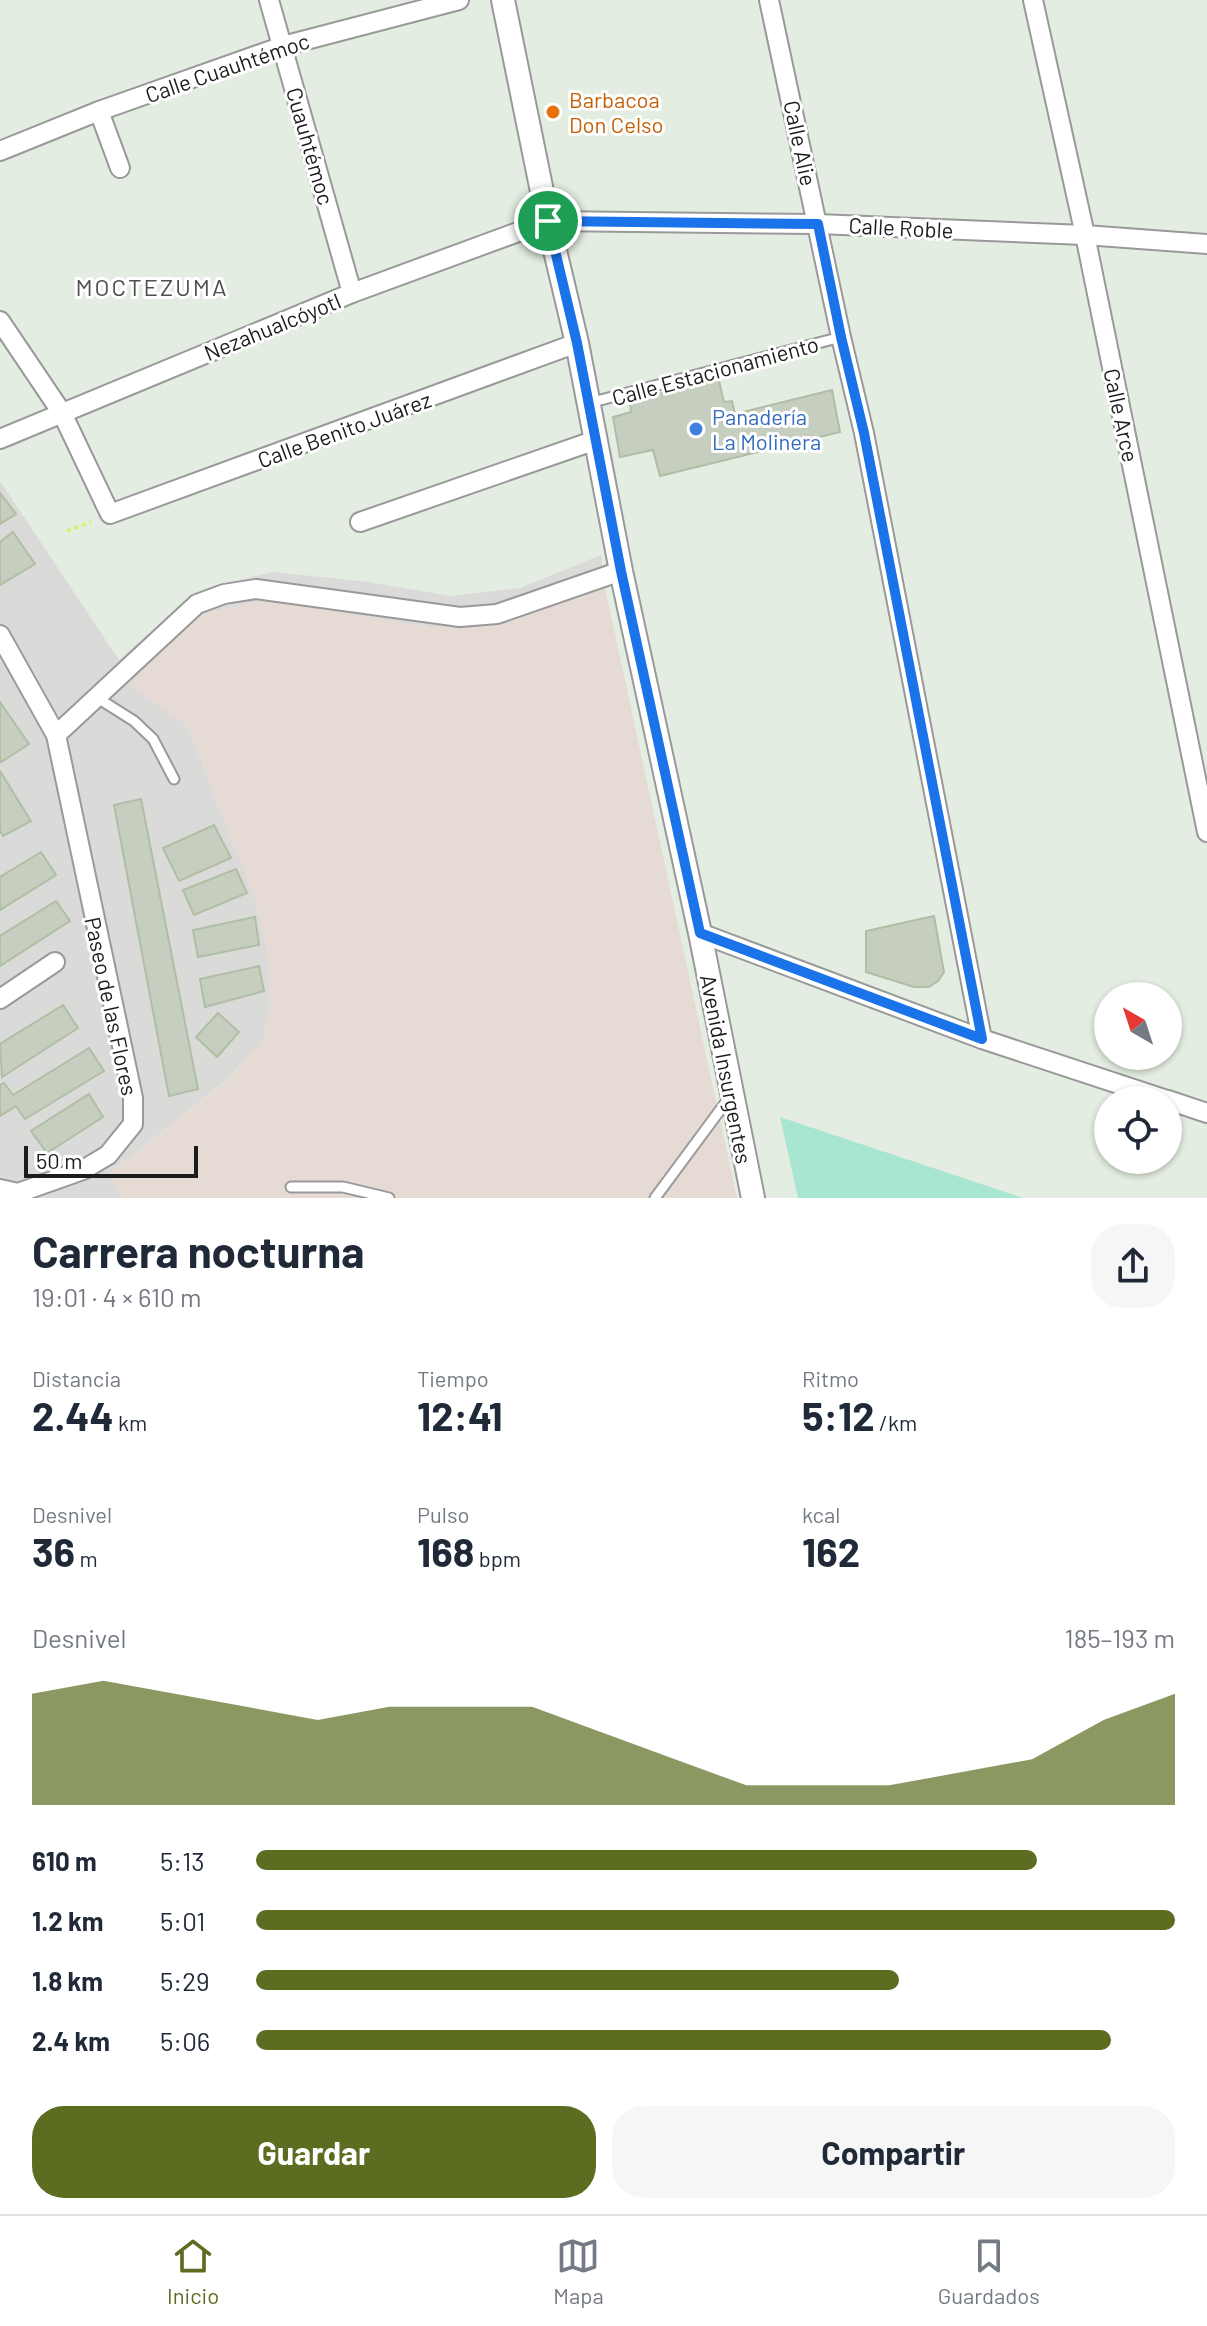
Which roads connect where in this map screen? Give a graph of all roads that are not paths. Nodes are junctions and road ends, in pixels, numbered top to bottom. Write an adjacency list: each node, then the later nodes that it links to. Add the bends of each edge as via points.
1 (269, 0): 6 (street, Cuauhtémoc)
2 (459, 0): 6 (street, Calle Cuauhtémoc)
3 (503, 0): 10 (street, Avenida Insurgentes)
4 (769, 0): 11 (street, Calle Alie)
5 (1033, 0): 12 (street, Calle Arce)
6 (283, 46): 7 (street, Calle Cuauhtémoc); 14 (street, Cuauhtémoc)
7 (99, 111): 8 (street, Calle Cuauhtémoc); 9 (street)
8 (0, 151)
9 (120, 168)
10 (548, 221): 11 (street, Calle Roble); 14 (street, Nezahualcóyotl); 17 (street, Avenida Insurgentes)
11 (818, 224): 12 (street, Calle Roble); 16 (street, Calle Alie)
12 (1085, 235): 13 (street, Calle Roble); 28 (street, Calle Arce)
13 (1207, 244)
14 (352, 293): 19 (street, Nezahualcóyotl)
15 (0, 321): 19 (street)
16 (841, 337): 18 (lane, Calle Estacionamiento); 32 (street, Calle Alie)
17 (577, 343): 18 (street, Avenida Insurgentes); 19 (street, Calle Benito Juárez, via 110,514)
18 (588, 403): 21 (street, Avenida Insurgentes)
19 (62, 413): 20 (street, Nezahualcóyotl)
20 (0, 439)
21 (596, 440): 22 (street); 23 (street, Avenida Insurgentes)
22 (360, 522)
23 (621, 571): 25 (street, via 497,614 460,617 256,589 224,594 197,604); 29 (street, Avenida Insurgentes)
24 (0, 635): 26 (street)
25 (96, 697): 26 (street); 27 (lane, via 153,739)
26 (56, 735): 38 (street, Paseo de las Flores, via 133,1098 133,1124 108,1155 83,1170)
27 (174, 779)
28 (1207, 832)
29 (700, 933): 32 (street); 34 (street, Avenida Insurgentes)
30 (55, 962): 31 (street)
31 (0, 999)
32 (982, 1039): 33 (street)
33 (1125, 1086)
34 (731, 1095): 40 (lane); 41 (street, Avenida Insurgentes)
35 (1182, 1105): 36 (street)
36 (1207, 1113)
37 (291, 1187): 39 (lane, via 343,1187)
38 (12, 1194)
39 (389, 1198)
40 (655, 1198)
41 (753, 1198)

